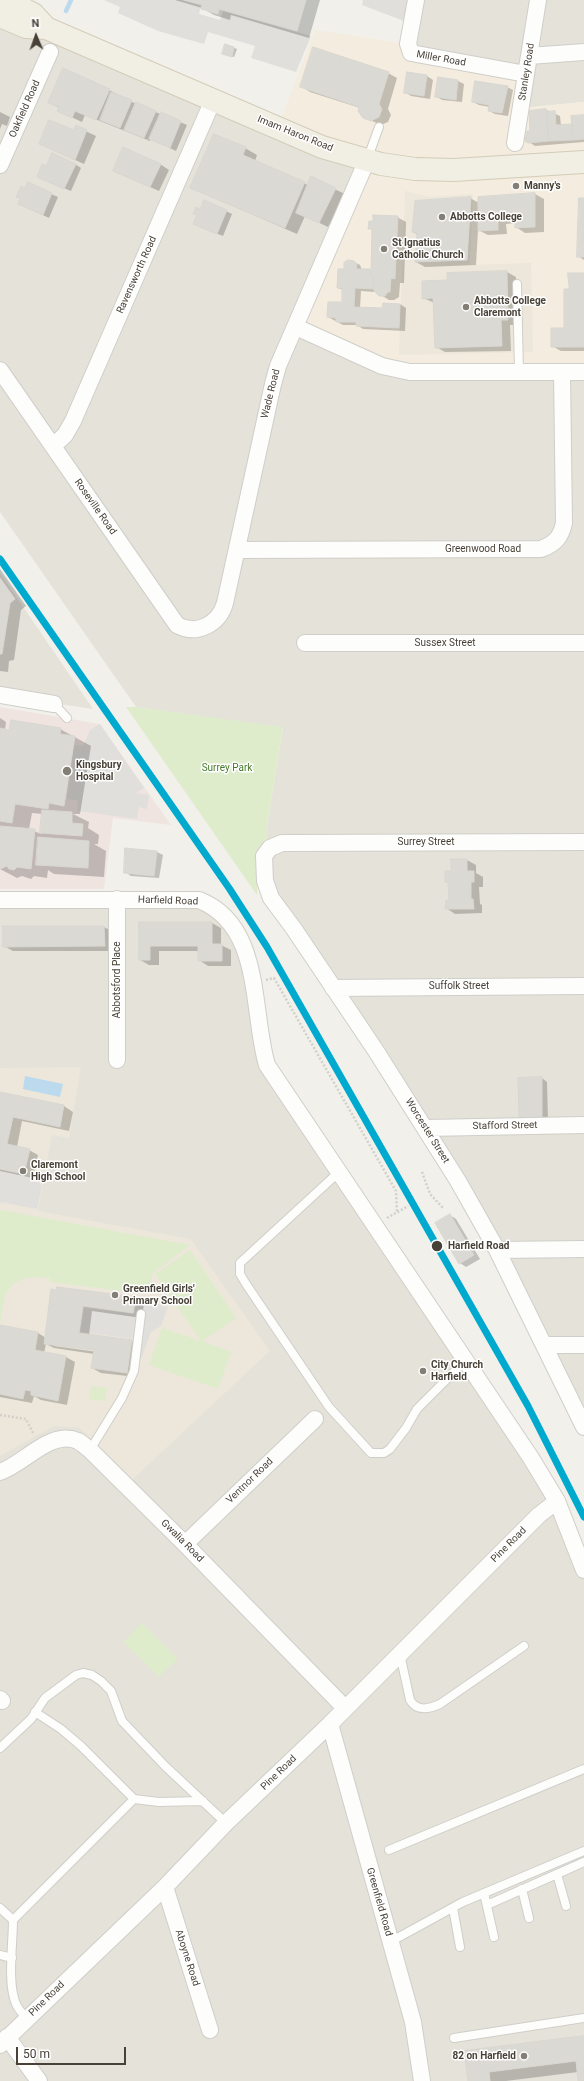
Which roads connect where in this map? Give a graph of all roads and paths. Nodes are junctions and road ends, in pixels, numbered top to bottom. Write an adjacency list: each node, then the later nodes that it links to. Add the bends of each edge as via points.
1 (6, 0): 5 (main road, Imam Haron Road, via 33,14)
2 (416, 0): 9 (street, Miller Road, via 408,44 411,54)
3 (538, 0): 8 (street, Stanley Road)
4 (0, 16): 5 (main road, Imam Haron Road, via 26,27)
5 (46, 28): 10 (main road, Imam Haron Road)
6 (50, 52): 15 (street, Oakfield Road)
7 (584, 52): 8 (street)
8 (529, 56): 9 (street, Stanley Road)
9 (526, 74): 12 (street, Stanley Road)
10 (214, 100): 13 (main road, Imam Haron Road, via 322,147); 22 (street, Ravensworth Road, via 73,421 66,435)
11 (379, 127): 13 (lane)
12 (515, 143)
13 (367, 160): 14 (main road, Imam Haron Road, via 394,167 436,170); 17 (street, Wade Road)
14 (584, 162)
15 (0, 165)
16 (517, 284): 19 (lane)
17 (296, 328): 19 (street, via 395,370); 23 (street, Wade Road, via 272,384)
18 (0, 370): 22 (street, Roseville Road)
19 (519, 372): 20 (street)
20 (562, 372): 21 (street); 23 (street, Greenwood Road, via 564,523 558,539 550,546 541,549)
21 (584, 372)
22 (53, 446): 24 (street, Roseville Road, via 177,625)
23 (238, 550): 24 (street, Wade Road, via 221,614)
24 (199, 630)
25 (305, 643): 26 (street, Sussex Street)
26 (584, 643)
27 (0, 694): 28 (street)
28 (54, 704): 29 (lane)
29 (67, 718)
30 (584, 842): 31 (street, Surrey Street, via 290,842 278,843)
31 (270, 848): 36 (street, Worcester Street, via 264,856 267,891)
32 (117, 899): 33 (street, Harfield Road); 37 (street, Abbotsford Place); 40 (street, Harfield Road, via 199,900 211,905 229,921 245,950 250,968 262,1049 267,1065)
33 (0, 900)
34 (262, 981): 44 (path, via 274,978 396,1191)
35 (584, 986): 36 (street, Suffolk Street)
36 (333, 988): 39 (street, Worcester Street)
37 (117, 1060)
38 (584, 1125): 39 (street, Stafford Street)
39 (426, 1128): 47 (street, Worcester Street)
40 (339, 1172): 51 (street, Harfield Road); 51 (lane, via 240,1263 240,1274 269,1319 329,1407 371,1453 384,1453 390,1449 417,1409)
41 (422, 1172): 43 (path, via 430,1194)
42 (408, 1206): 44 (path)
43 (443, 1208)
44 (397, 1212): 45 (path)
45 (383, 1220)
46 (584, 1249): 47 (street)
47 (497, 1250): 49 (street, Worcester Street)
48 (141, 1314): 56 (lane, via 134,1371 122,1398)
49 (545, 1345): 50 (street); 54 (street, Worcester Street)
50 (584, 1345)
51 (466, 1360): 58 (street, Harfield Road)
52 (0, 1415): 55 (path, via 26,1419)
53 (315, 1419): 59 (street, Ventnor Road)
54 (584, 1427)
55 (35, 1436)
56 (90, 1450): 57 (street, Gwalia Road, via 68,1438 52,1440 17,1465); 59 (street, Gwalia Road)
57 (0, 1472)
58 (558, 1501): 60 (street, Harfield Road); 62 (street, Pine Road, via 539,1515)
59 (185, 1544): 63 (street, Gwalia Road)
60 (584, 1570)
61 (524, 1646): 62 (lane, via 440,1704 428,1709 418,1708 410,1700)
62 (400, 1654): 63 (street, Pine Road)
63 (345, 1708): 65 (street, Pine Road)
64 (35, 1712): 66 (lane, via 31,1719); 68 (lane, via 81,1746); 69 (lane, via 45,1698 76,1675 92,1675 111,1691 122,1722)
65 (330, 1724): 70 (street, Pine Road); 85 (street, Greenfield Road)
66 (0, 1748)
67 (584, 1769): 71 (lane)
68 (134, 1799): 69 (lane, via 159,1802); 83 (lane)
69 (202, 1801): 70 (lane)
70 (226, 1823): 75 (street, Pine Road)
71 (389, 1850)
72 (584, 1851): 77 (lane)
73 (584, 1862): 74 (lane)
74 (557, 1874): 76 (lane); 79 (lane)
75 (164, 1887): 90 (street, Pine Road); 91 (street, Aboyne Road)
76 (522, 1889): 78 (lane); 82 (lane)
77 (484, 1893): 78 (lane); 81 (lane)
78 (487, 1905): 84 (lane)
79 (566, 1906)
80 (0, 1908): 83 (lane)
81 (453, 1908): 85 (lane); 86 (lane)
82 (529, 1918)
83 (13, 1920): 88 (lane)
84 (494, 1937)
85 (390, 1942): 95 (street, Greenfield Road, via 412,2022)
86 (460, 1947)
87 (0, 1955): 88 (lane)
88 (12, 1958): 90 (lane, via 16,2004)
89 (584, 2018): 92 (lane)
90 (27, 2019): 93 (street, Pine Road)
91 (210, 2030)
92 (454, 2038)
93 (4, 2041): 94 (street)
94 (39, 2081)
95 (422, 2081)

